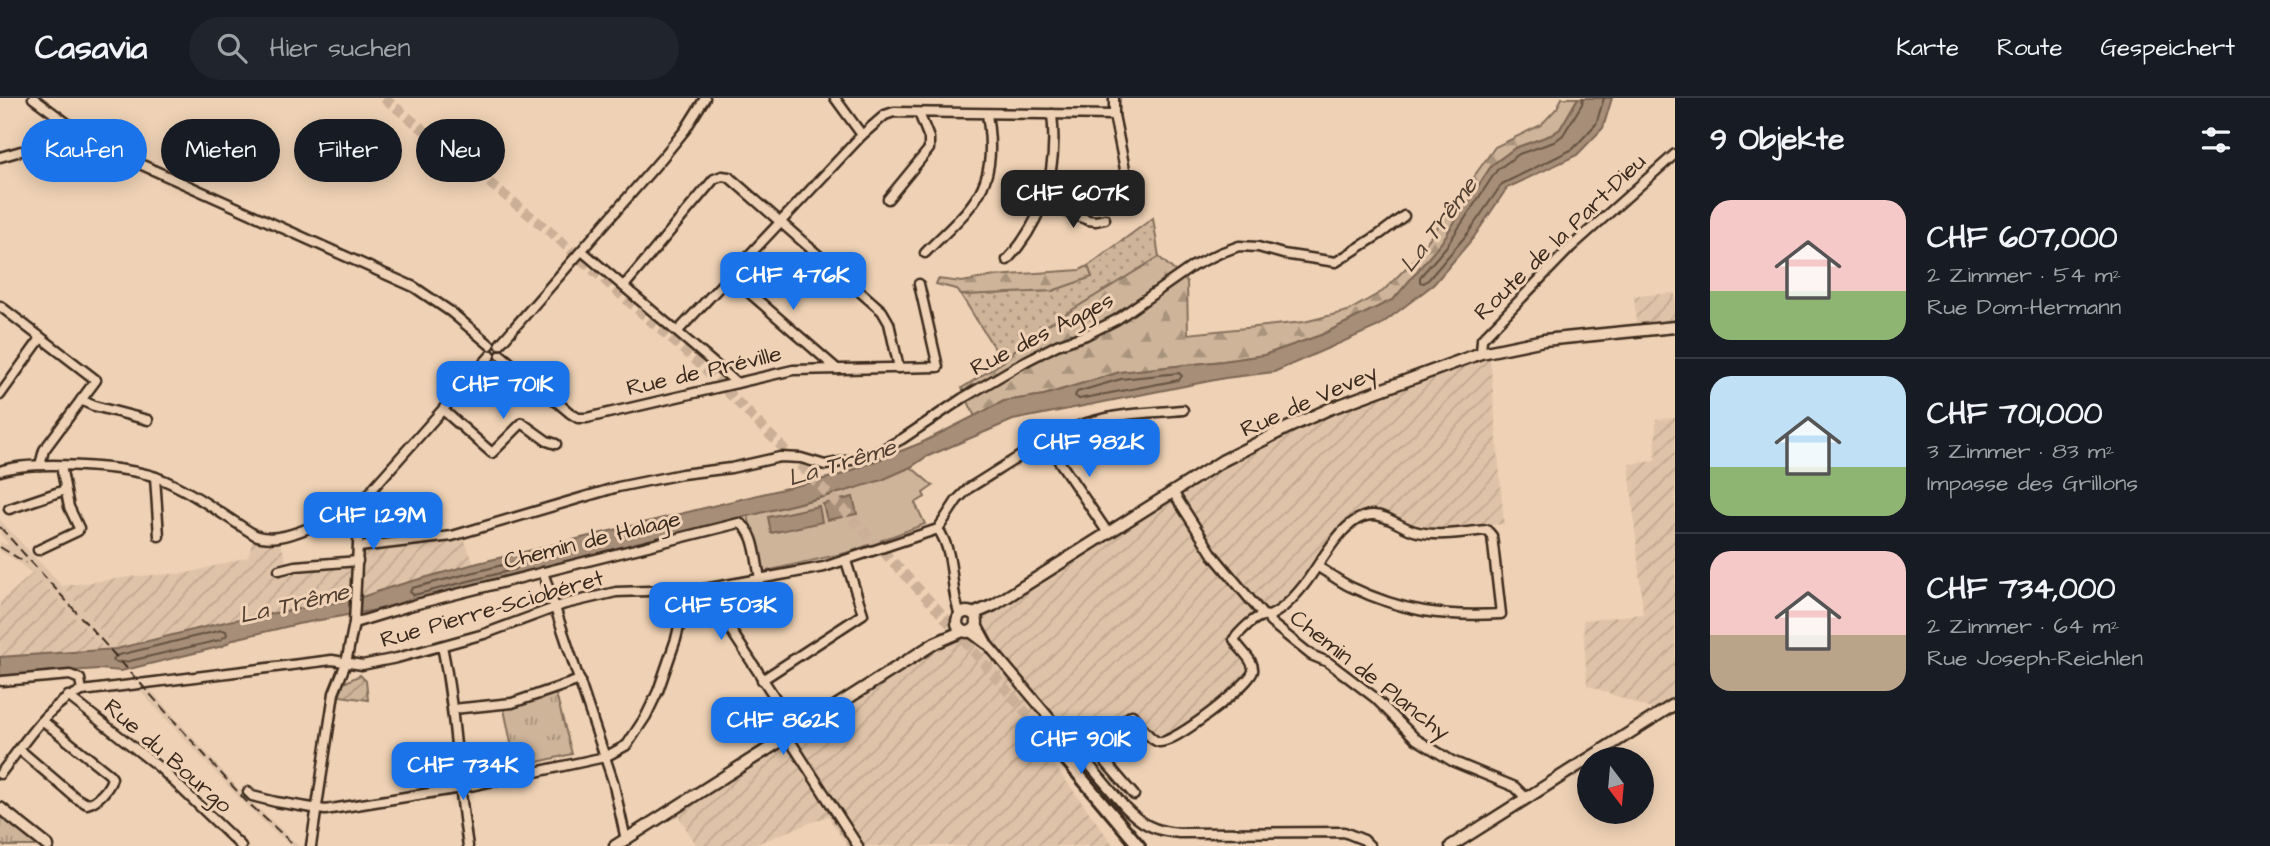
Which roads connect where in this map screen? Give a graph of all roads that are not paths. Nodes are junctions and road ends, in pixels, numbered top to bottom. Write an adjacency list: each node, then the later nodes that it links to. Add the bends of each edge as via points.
1 (33, 98): 30 (street, via 83,135 131,160 414,288)
2 (705, 98): 19 (street, via 685,130)
3 (835, 98): 9 (street)
4 (1114, 98): 8 (street)
5 (919, 113): 6 (street); 9 (street, via 885,115); 14 (street, via 929,149)
6 (987, 114): 7 (street); 20 (street, via 992,148 983,187 968,210)
7 (1052, 114): 8 (street); 15 (street, via 1054,156)
8 (1114, 115): 13 (street)
9 (862, 135): 18 (street)
10 (21, 151): 12 (street)
11 (1675, 154): 31 (street, Route de la Part-Dieu, via 1571,247 1482,339)
12 (0, 157)
13 (1130, 194)
14 (888, 199)
15 (1044, 203): 17 (street, via 1088,220); 21 (street)
16 (1404, 216): 55 (street, Rue des Agges, via 1336,262 1258,247 1239,246 1220,253 1193,266 1116,320 1026,360 902,439 865,457 825,465 790,456 682,474 618,487 452,537)
17 (1105, 219)
18 (781, 221): 22 (street); 24 (street, via 729,177 714,179); 34 (street, via 882,311)
19 (582, 251): 24 (street); 29 (street)
20 (925, 253)
21 (1007, 260)
22 (730, 276): 27 (street); 35 (street)
23 (919, 284): 34 (street, Rue de Préville, via 938,367)
24 (624, 286): 27 (street)
25 (0, 306): 28 (street)
26 (1675, 327): 31 (main road, Rue de Vevey, via 1544,340)
27 (678, 331): 36 (street)
28 (41, 338): 37 (street); 38 (street, via 96,380)
29 (500, 344): 30 (street); 33 (street)
30 (490, 345): 32 (street)
31 (1481, 353): 49 (main road, Rue de Vevey, via 1285,429)
32 (491, 355): 33 (street); 40 (street)
33 (501, 355): 36 (street, Rue de Préville, via 578,418)
34 (899, 368): 35 (street, Rue de Préville)
35 (836, 369): 36 (street, Rue de Préville, via 793,370)
36 (737, 383)
37 (0, 395)
38 (81, 401): 41 (street); 44 (street, via 44,450)
39 (1183, 410): 42 (street, via 1089,422)
40 (443, 411): 43 (street, via 492,453 522,423); 51 (street)
41 (148, 420)
42 (1045, 442): 52 (street, via 969,488); 53 (street)
43 (556, 444)
44 (40, 465): 45 (street); 46 (street)
45 (61, 466): 47 (street); 48 (street)
46 (0, 471)
47 (155, 477): 51 (street, via 267,538); 54 (street)
48 (65, 490): 50 (street); 56 (street, via 78,531)
49 (1173, 492): 53 (main road, Rue de Vevey); 66 (street, Chemin de Planchy, via 1213,555)
50 (9, 509)
51 (355, 513): 55 (street, Rue Pierre-Sciobéret)
52 (938, 529): 58 (street); 68 (street, via 945,539)
53 (1108, 533): 68 (main road, Rue de Vevey)
54 (159, 536)
55 (359, 547): 57 (street, Rue Pierre-Sciobéret)
56 (38, 550)
57 (358, 561): 60 (street); 67 (street, Rue Pierre-Sciobéret)
58 (846, 561): 62 (street); 72 (street, via 863,614)
59 (1318, 567): 59 (street, via 1387,603 1422,612 1501,614 1492,536 1487,530 1418,532 1374,515 1345,527); 66 (street, via 1289,601)
60 (279, 570)
61 (543, 572): 62 (street, Chemin de Halage, via 739,523 751,534); 65 (street); 67 (street, Chemin de Halage)
62 (760, 578): 63 (street)
63 (704, 589): 64 (street); 72 (street)
64 (690, 595): 65 (street, Rue Pierre-Sciobéret, via 680,590 616,592); 84 (street, via 646,716 627,745)
65 (555, 608): 69 (street, Rue Pierre-Sciobéret); 71 (street)
66 (1266, 616): 80 (street, via 1234,639 1251,663 1251,675 1191,726 1157,742 1132,716); 89 (street, Chemin de Planchy, via 1311,655 1328,662 1374,697 1416,739 1452,761 1515,787)
67 (354, 621): 70 (street, Rue Pierre-Sciobéret)
68 (968, 623): 79 (main road, Rue de Vevey); 82 (street)
69 (442, 646): 70 (street, Rue Pierre-Sciobéret, via 362,665); 77 (street)
70 (346, 663): 74 (street, Rue Pierre-Sciobéret, via 332,660); 91 (street, via 334,693)
71 (580, 680): 77 (street, via 512,703); 84 (street)
72 (762, 680): 79 (street)
73 (2, 681): 74 (street, via 70,675 80,679)
74 (82, 691): 75 (street, Rue Pierre-Sciobéret)
75 (68, 696): 78 (street); 95 (street, Rue du Bourgo, via 160,768)
76 (1675, 705): 89 (main road)
77 (453, 709): 86 (street)
78 (43, 721): 81 (street); 81 (street, via 108,774 111,783 95,802 87,804)
79 (792, 733): 93 (main road, Rue de Vevey); 99 (street)
80 (1090, 744): 82 (street); 88 (street)
81 (20, 750): 85 (street)
82 (1079, 752): 92 (street, via 1133,815 1157,830)
83 (1063, 756): 100 (highway)
84 (605, 757): 86 (street); 93 (street)
85 (0, 774)
86 (461, 788): 91 (street); 97 (street)
87 (248, 792): 91 (street)
88 (1134, 795)
89 (1526, 798): 103 (main road)
90 (0, 808): 94 (main road)
91 (316, 809): 96 (street)
92 (1353, 835): 101 (street); 102 (street)
93 (626, 839): 98 (main road, Rue de Vevey)
94 (48, 846)
95 (241, 846)
96 (311, 846)
97 (468, 846)
98 (615, 846)
99 (858, 846)
100 (1139, 846)
101 (1358, 846)
102 (1370, 846)
103 (1451, 846)

